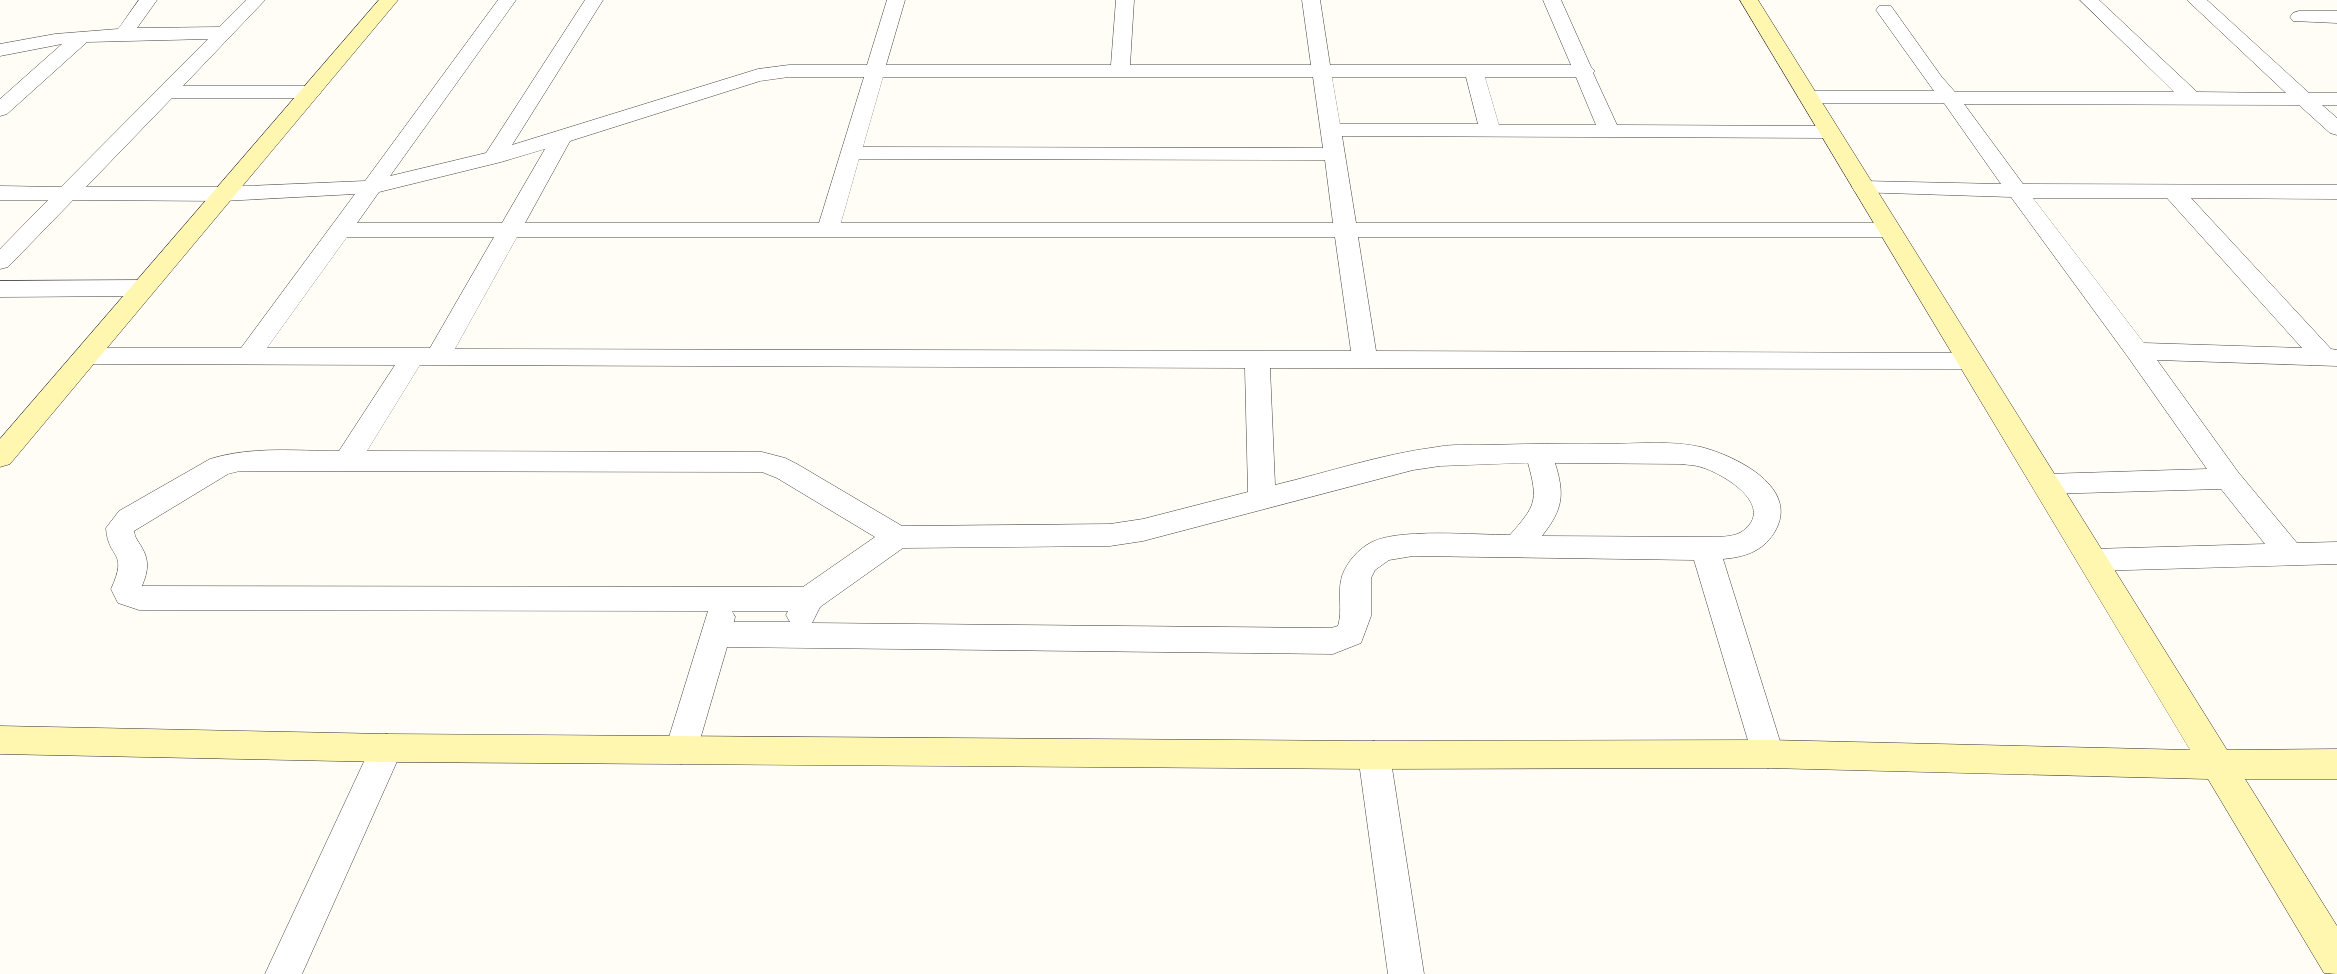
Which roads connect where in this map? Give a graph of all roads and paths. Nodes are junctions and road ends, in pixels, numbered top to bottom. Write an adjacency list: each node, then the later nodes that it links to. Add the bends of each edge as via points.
1 (148, 0): 16 (street)
2 (256, 0): 17 (street)
3 (389, 0): 26 (street)
4 (507, 0): 42 (street)
5 (594, 0): 41 (street)
6 (896, 0): 20 (street)
7 (1125, 0): 21 (street)
8 (1311, 0): 22 (street)
9 (1552, 0): 24 (street)
10 (1749, 0): 27 (street)
11 (2089, 0): 29 (street)
12 (2196, 0): 30 (street)
13 (1885, 10): 28 (street)
14 (2299, 17): 15 (street)
15 (2337, 17)
16 (124, 33): 17 (street); 18 (street)
17 (223, 33): 25 (street)
18 (82, 36): 19 (street); 32 (street)
19 (0, 50)
20 (875, 72): 21 (street); 38 (street, via 789,70 758,75); 39 (street)
21 (1120, 72): 22 (street)
22 (1322, 72): 23 (street); 34 (street)
23 (1474, 72): 24 (street); 35 (street)
24 (1585, 72): 36 (street)
25 (168, 92): 26 (street); 48 (street)
26 (311, 92): 49 (street)
27 (1808, 97): 28 (street); 37 (street)
28 (1950, 98): 29 (street); 45 (street)
29 (2192, 98): 30 (street)
30 (2305, 99): 31 (street); 33 (street)
31 (2337, 99)
32 (0, 110)
33 (2337, 129)
34 (1330, 130): 35 (street); 40 (street)
35 (1490, 130): 36 (street)
36 (1609, 131): 37 (street)
37 (1829, 132): 43 (street)
38 (563, 135): 41 (street); 51 (street)
39 (851, 153): 40 (street); 52 (street)
40 (1334, 154): 53 (street)
41 (494, 158): 42 (street)
42 (371, 188): 49 (street); 50 (street)
43 (1863, 188): 45 (street); 54 (street)
44 (2173, 190): 45 (street); 46 (street); 63 (street)
45 (2018, 191): 58 (street)
46 (2337, 192)
47 (0, 193): 48 (street)
48 (67, 193): 49 (street); 55 (street)
49 (223, 194): 56 (street)
50 (340, 230): 51 (street); 60 (street)
51 (509, 230): 52 (street); 61 (street)
52 (828, 230): 53 (street)
53 (1345, 230): 54 (street); 62 (street)
54 (1890, 230): 65 (street)
55 (0, 262)
56 (144, 288): 57 (street); 59 (street)
57 (0, 289)
58 (2138, 351): 63 (street); 69 (street)
59 (86, 356): 60 (street); 67 (street)
60 (248, 356): 61 (street)
61 (425, 357): 64 (street); 68 (street)
62 (1364, 358): 64 (street); 65 (street)
63 (2331, 358)
64 (1257, 359): 71 (street)
65 (1969, 360): 70 (street)
66 (1538, 453): 71 (street, via 1412,460); 73 (street, via 1550,500 1544,514); 74 (street, via 1681,454 1726,466 1754,484 1766,501 1768,516 1761,531 1745,544)
67 (0, 457)
68 (347, 461): 72 (street, via 762,462 787,471); 78 (street, via 231,462 129,519 120,528 119,535 132,552 135,564 126,589 128,595 139,598)
69 (2228, 479): 70 (street); 76 (street)
70 (2046, 484): 77 (street)
71 (1262, 498): 72 (street, via 1125,534)
72 (897, 537): 79 (street)
73 (1518, 545): 74 (street); 81 (street, via 1414,545 1382,550 1365,562 1356,578 1356,616 1350,634 1333,641)
74 (1705, 549): 85 (street)
75 (2337, 553): 76 (street)
76 (2289, 554): 77 (street)
77 (2092, 560): 88 (street)
78 (726, 598): 79 (street); 80 (street)
79 (808, 599): 81 (street)
80 (715, 634): 81 (street); 84 (street)
81 (794, 635)
82 (0, 740): 83 (street)
83 (388, 748): 84 (street); 90 (street)
84 (681, 750): 86 (street)
85 (1768, 754): 86 (street); 88 (street)
86 (1374, 755): 91 (street)
87 (2337, 764): 88 (street)
88 (2219, 765): 89 (street)
89 (2337, 960)
90 (283, 974)
91 (1406, 974)

